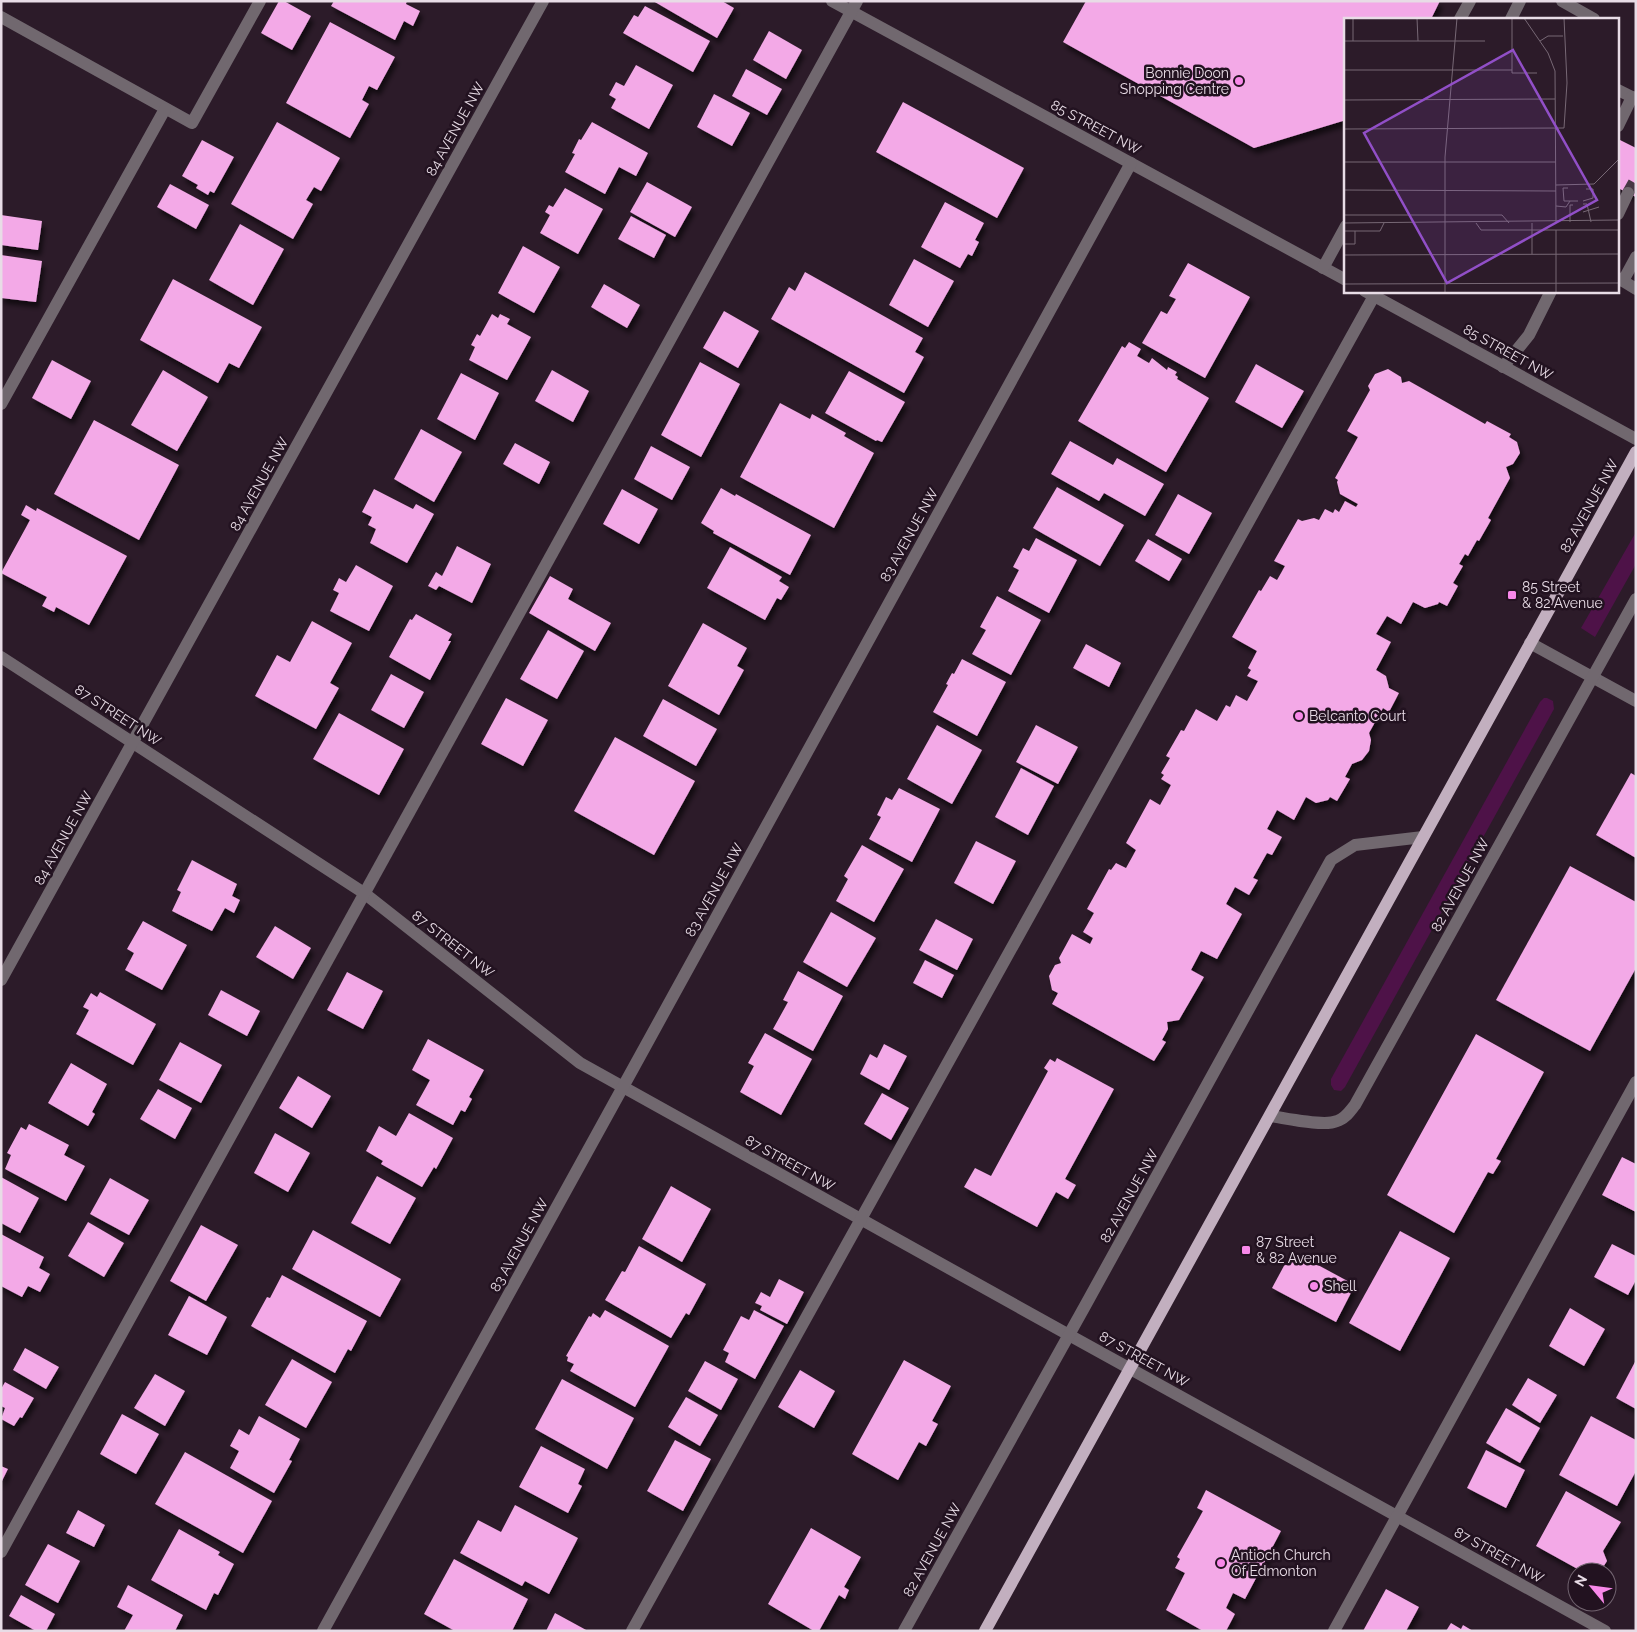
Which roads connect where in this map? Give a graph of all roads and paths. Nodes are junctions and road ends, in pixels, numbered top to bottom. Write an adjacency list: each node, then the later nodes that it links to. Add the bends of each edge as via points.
1 (260, 1): 14 (street, via 192,123)
2 (542, 1): 36 (street, 84 AVENUE NW)
3 (832, 1): 7 (street, 85 STREET NW)
4 (1470, 1): 9 (street)
5 (1520, 1): 10 (street)
6 (1562, 1): 11 (street)
7 (854, 6): 16 (street, 85 STREET NW); 38 (street)
8 (1, 16): 14 (street)
9 (1461, 18)
10 (1512, 18)
11 (1592, 18)
12 (1620, 91): 13 (street)
13 (1634, 98): 15 (street)
14 (165, 109): 28 (street)
15 (1620, 122)
16 (1130, 162): 21 (street, 85 STREET NW); 41 (street, 83 AVENUE NW)
17 (1628, 193): 18 (street)
18 (1620, 210)
19 (1344, 230): 21 (street)
20 (1636, 257): 23 (street)
21 (1323, 268): 22 (street, 85 STREET NW)
22 (1344, 279)
23 (1621, 280): 24 (street)
24 (1636, 289)
25 (1551, 292): 27 (street, via 1529,336)
26 (1370, 294): 27 (street, 85 STREET NW); 43 (street)
27 (1503, 366): 29 (street, 85 STREET NW)
28 (1, 404)
29 (1636, 440)
30 (1636, 452): 32 (main road, 82 AVENUE NW)
31 (1636, 599): 34 (street, 82 AVENUE NW)
32 (1530, 644): 34 (street); 37 (main road, 82 AVENUE NW)
33 (1, 657): 36 (street, 87 STREET NW)
34 (1592, 677): 35 (street); 42 (street, 82 AVENUE NW, via 1355,1105 1347,1115 1328,1124)
35 (1636, 701)
36 (133, 742): 38 (street, 87 STREET NW); 39 (street, 84 AVENUE NW)
37 (1423, 837): 42 (main road, 82 AVENUE NW); 44 (street, 82 AVENUE NW, via 1356,845 1331,860)
38 (364, 893): 41 (street, 87 STREET NW, via 580,1063); 47 (street)
39 (1, 980)
40 (1636, 1082): 46 (street)
41 (623, 1088): 43 (street, 87 STREET NW); 48 (street, 83 AVENUE NW)
42 (1270, 1116): 45 (main road, 82 AVENUE NW)
43 (860, 1219): 44 (street, 87 STREET NW); 49 (street)
44 (1069, 1336): 45 (street, 87 STREET NW); 50 (street, 82 AVENUE NW)
45 (1130, 1369): 46 (street, 87 STREET NW); 51 (main road, 82 AVENUE NW)
46 (1397, 1516): 52 (street); 53 (street, 87 STREET NW)
47 (1, 1552)
48 (323, 1631)
49 (632, 1631)
50 (904, 1631)
51 (985, 1631)
52 (1334, 1631)
53 (1605, 1631)

